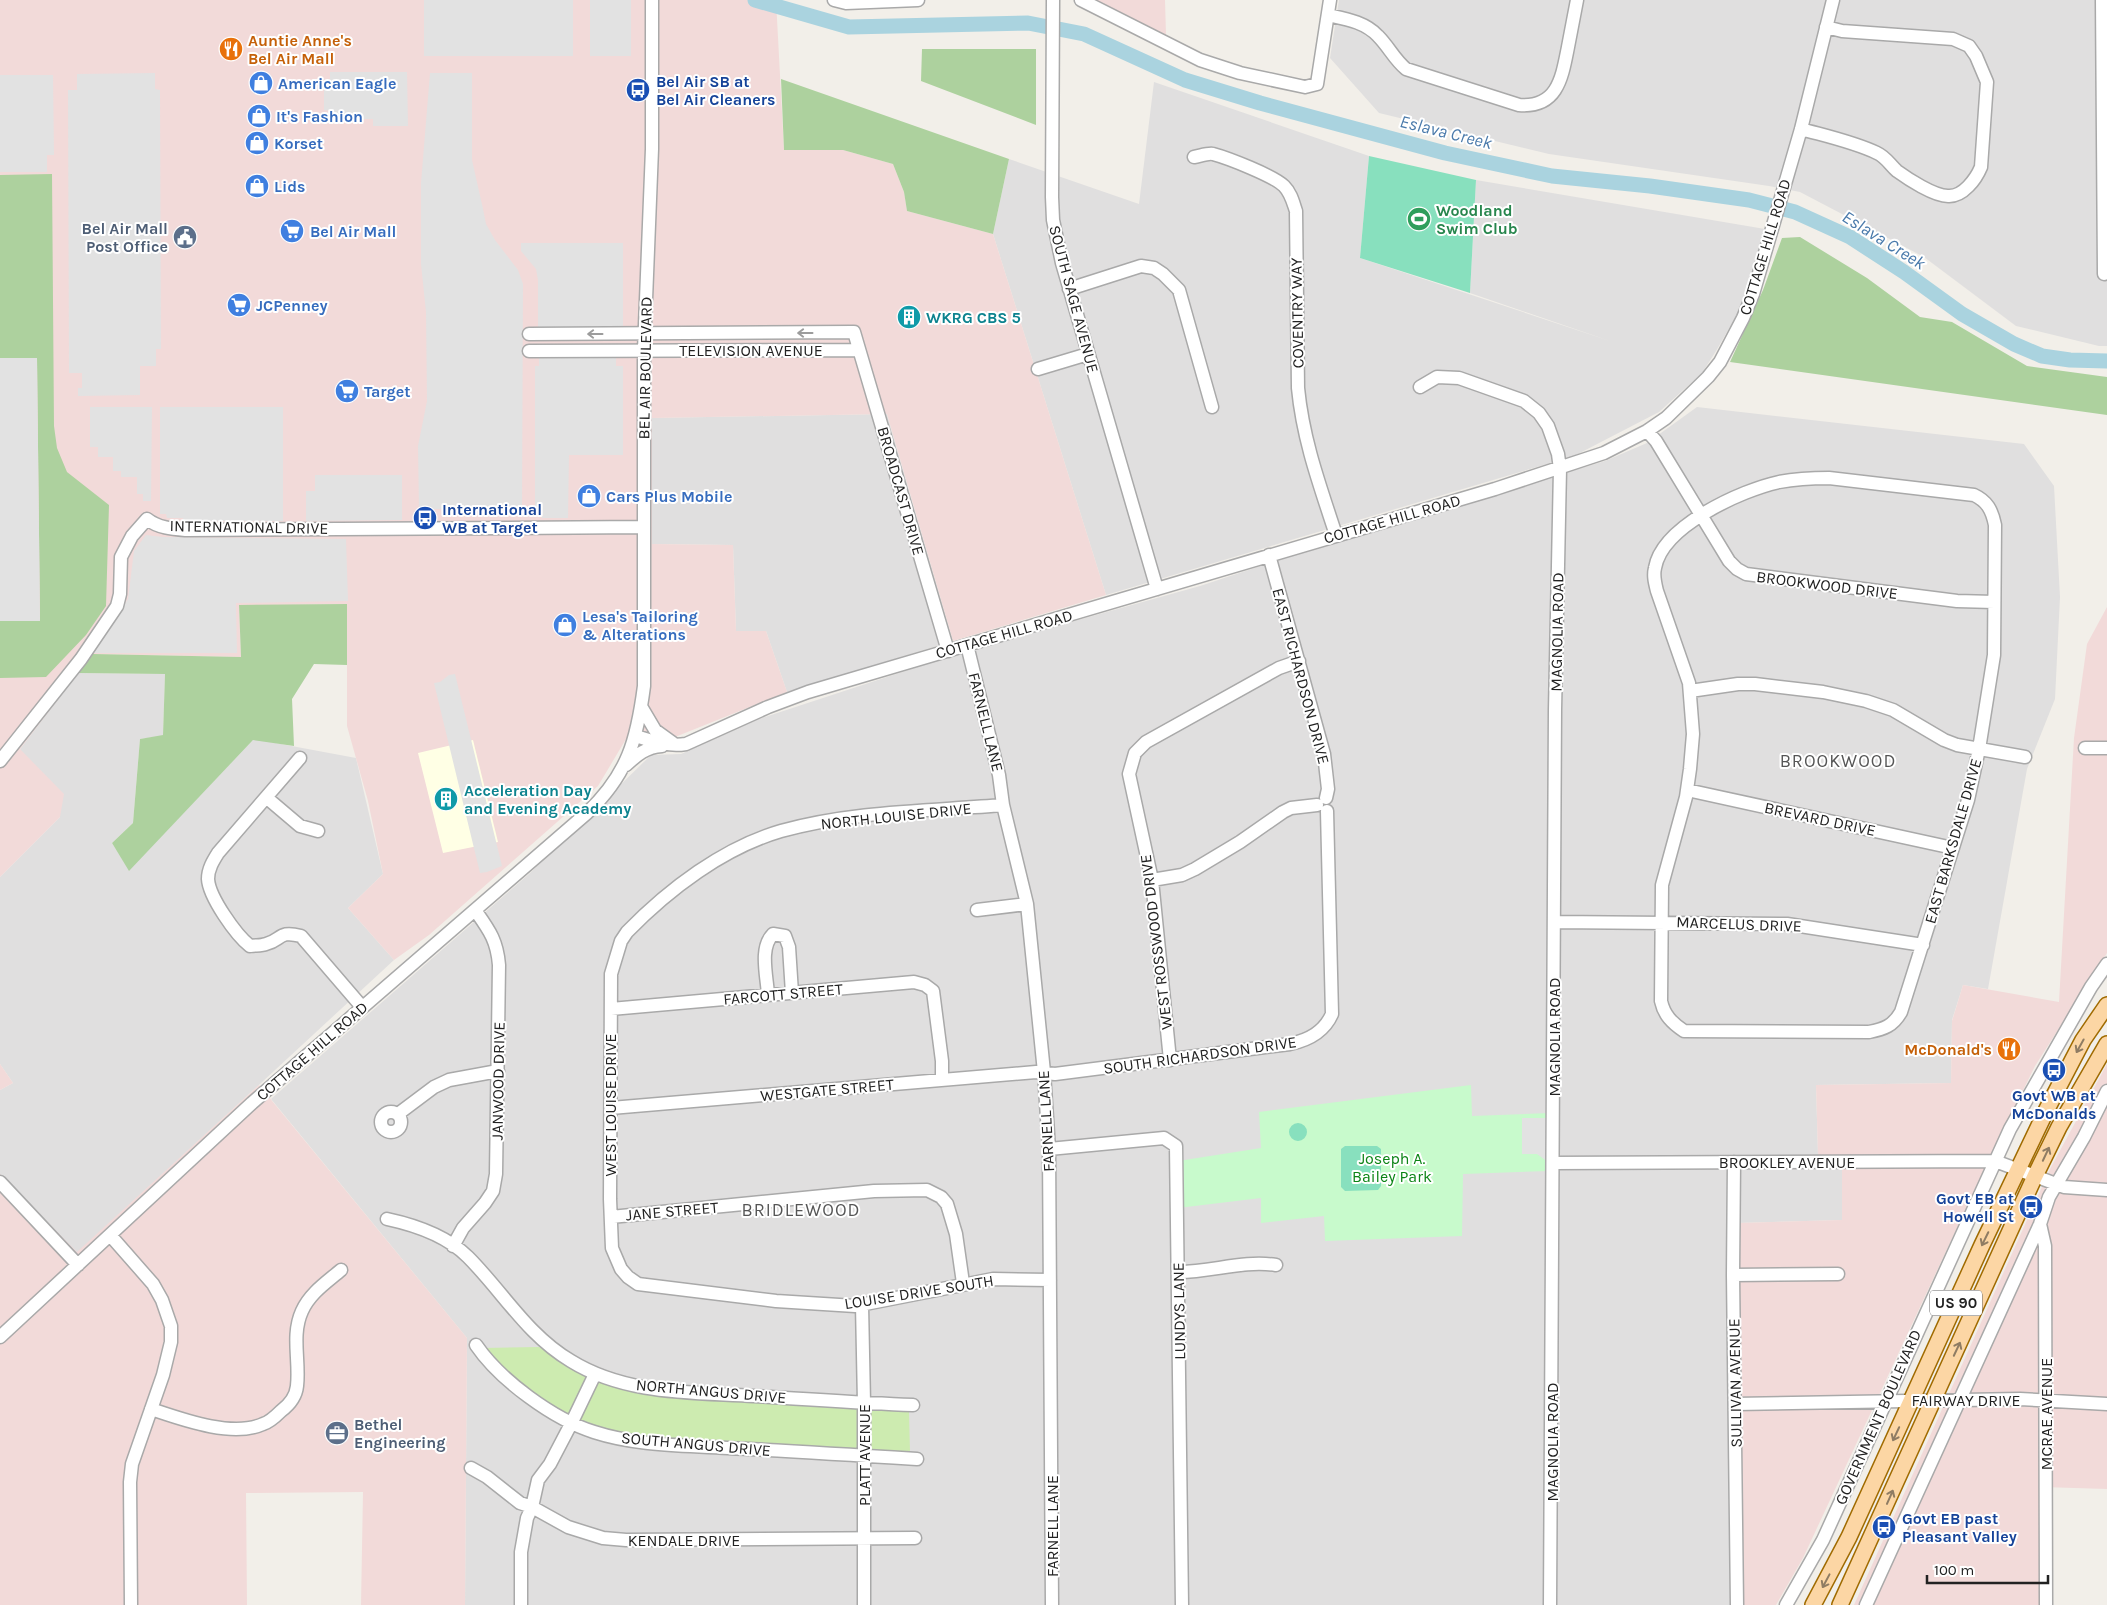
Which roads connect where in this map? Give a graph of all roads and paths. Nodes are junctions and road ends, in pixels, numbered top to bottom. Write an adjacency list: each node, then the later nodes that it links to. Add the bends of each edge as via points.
1 (652, 0): 19 (street, BEL AIR BOULEVARD, via 652,148)
2 (834, 0): 3 (street, via 846,3)
3 (918, 0)
4 (1054, 0): 15 (street, SOUTH SAGE AVENUE, via 1053,220)
5 (1081, 0): 10 (street, via 1200,60 1240,73 1306,87 1317,84)
6 (1330, 0): 10 (street)
7 (1577, 0): 10 (street, via 1561,80 1553,93 1530,106 1406,69 1396,61 1378,35 1368,28 1358,22)
8 (1833, 0): 11 (street, COTTAGE HILL ROAD)
9 (2102, 0): 14 (street)
10 (1328, 15)
11 (1826, 27): 12 (street, COTTAGE HILL ROAD); 12 (street, via 1953,39 1969,46 1987,82 1981,167 1976,179 1949,197 1902,174 1878,154)
12 (1801, 129): 28 (street, COTTAGE HILL ROAD, via 1753,294 1743,318 1720,362 1666,418)
13 (1194, 157): 32 (street, COVENTRY WAY, via 1212,154 1262,173 1276,180 1292,197 1296,211 1300,415)
14 (2104, 274)
15 (1069, 289): 24 (street, SOUTH SAGE AVENUE); 27 (street, via 1142,266 1163,274 1179,290)
16 (854, 332): 17 (street, TELEVISION AVENUE, one-way to 17); 22 (street, BROADCAST DRIVE)
17 (773, 333): 19 (street, TELEVISION AVENUE); 21 (street)
18 (529, 334): 19 (street, TELEVISION AVENUE, one-way to 18)
19 (644, 334): 20 (street, BEL AIR BOULEVARD)
20 (644, 350): 21 (street, TELEVISION AVENUE); 23 (street, TELEVISION AVENUE); 31 (street, BEL AIR BOULEVARD)
21 (773, 350): 22 (street, TELEVISION AVENUE)
22 (859, 350): 37 (street, BROADCAST DRIVE)
23 (529, 351)
24 (1088, 354): 25 (street); 34 (street, SOUTH SAGE AVENUE)
25 (1038, 369)
26 (1420, 387): 29 (street, MAGNOLIA ROAD, via 1437,377 1459,378 1524,401 1539,413 1548,426)
27 (1212, 407)
28 (1647, 431): 29 (street, COTTAGE HILL ROAD, via 1604,453); 30 (street, BROOKWOOD DRIVE)
29 (1560, 469): 32 (street, COTTAGE HILL ROAD); 61 (street, MAGNOLIA ROAD)
30 (1702, 516): 35 (street, BROOKWOOD DRIVE, via 1729,561 1746,574 1957,601); 35 (street, EAST BARKSDALE DRIVE, via 1760,487 1799,479 1829,478 1974,495 1982,499 1993,513); 39 (street, EAST BARKSDALE DRIVE, via 1675,535 1658,557 1654,573)
31 (644, 527): 40 (street, BEL AIR BOULEVARD); 48 (street, INTERNATIONAL DRIVE, via 186,530 163,527 147,519 132,536 121,557 117,606 81,659)
32 (1336, 535): 33 (street, COTTAGE HILL ROAD)
33 (1269, 555): 34 (street, COTTAGE HILL ROAD); 38 (street, EAST RICHARDSON DRIVE)
34 (1157, 589): 36 (street, COTTAGE HILL ROAD)
35 (1994, 602): 43 (street, EAST BARKSDALE DRIVE, via 1994,655)
36 (967, 645): 37 (street, COTTAGE HILL ROAD); 53 (street, FARNELL LANE)
37 (948, 650): 42 (street, COTTAGE HILL ROAD, via 808,692)
38 (1299, 661): 52 (street, EAST RICHARDSON DRIVE, via 1324,754 1328,789); 56 (street, WEST ROSSWOOD DRIVE, via 1279,668 1146,742 1135,752 1128,774)
39 (1690, 691): 43 (street, via 1755,684 1823,692 1893,710 1944,740); 50 (street, EAST BARKSDALE DRIVE, via 1693,734)
40 (642, 708): 41 (street, BEL AIR BOULEVARD); 42 (street, via 655,730)
41 (636, 736): 42 (street); 49 (street, COTTAGE HILL ROAD)
42 (677, 746): 49 (street, COTTAGE HILL ROAD, via 651,747)
43 (1979, 748): 46 (street); 55 (street, EAST BARKSDALE DRIVE)
44 (2085, 748): 45 (street)
45 (2107, 748)
46 (2025, 757)
47 (300, 758): 51 (street)
48 (0, 762)
49 (623, 768): 59 (street, COTTAGE HILL ROAD, via 602,798)
50 (1687, 790): 55 (street, BREVARD DRIVE); 62 (street, EAST BARKSDALE DRIVE, via 1662,885)
51 (267, 798): 54 (street, via 300,826); 69 (street, via 218,853 208,878 210,891 241,938 250,946 268,944 280,935 301,936)
52 (1323, 804): 56 (street, via 1291,808 1195,869 1182,875); 65 (street, EAST RICHARDSON DRIVE)
53 (1004, 805): 57 (street, NORTH LOUISE DRIVE, via 843,818 780,832 720,858); 58 (street, FARNELL LANE)
54 (318, 831)
55 (1953, 848): 63 (street, EAST BARKSDALE DRIVE)
56 (1152, 880): 72 (street, WEST ROSSWOOD DRIVE)
57 (660, 903): 70 (street, WEST LOUISE DRIVE, via 621,941 611,974)
58 (1027, 904): 60 (street); 74 (street, FARNELL LANE)
59 (475, 910): 69 (street, COTTAGE HILL ROAD); 73 (street, JANWOOD DRIVE, via 491,932 497,947)
60 (977, 910)
61 (1554, 922): 62 (street, MARCELUS DRIVE); 82 (street, MAGNOLIA ROAD)
62 (1661, 922): 63 (street, MARCELUS DRIVE, via 1787,924); 63 (street, EAST BARKSDALE DRIVE, via 1661,1001 1664,1013 1684,1031 1886,1029 1901,1012)
63 (1923, 945)
64 (2107, 964): 80 (street, GOVERNMENT BOULEVARD, via 2090,987 2036,1081)
65 (1332, 970): 72 (street, SOUTH RICHARDSON DRIVE, via 1332,1014 1316,1035 1290,1044)
66 (792, 993): 67 (street, FARCOTT STREET); 67 (street, via 789,947 785,936 773,934 767,940 766,948); 75 (street, FARCOTT STREET, via 914,982 925,985 933,991)
67 (768, 995): 70 (street, FARCOTT STREET)
68 (2107, 1005): 83 (main road, GOVERNMENT BOULEVARD / US 90, one-way to 83, via 2083,1040)
69 (362, 1007): 91 (street, COTTAGE HILL ROAD, via 252,1103)
70 (611, 1008): 77 (street, WEST LOUISE DRIVE)
71 (2107, 1044): 84 (main road, US 90, one-way to 71)
72 (1170, 1060): 74 (street, SOUTH RICHARDSON DRIVE, via 1055,1074)
73 (498, 1071): 78 (street, via 449,1080); 92 (street, JANWOOD DRIVE, via 496,1174 492,1191)
74 (1044, 1072): 75 (street, WESTGATE STREET); 79 (street, FARNELL LANE)
75 (942, 1080): 77 (street, WESTGATE STREET)
76 (2107, 1091): 86 (street)
77 (611, 1108): 88 (street, WEST LOUISE DRIVE)
78 (398, 1114)
79 (1049, 1149): 96 (street, LUNDYS LANE, via 1164,1138 1176,1146); 99 (street, FARNELL LANE)
80 (1996, 1161): 81 (street, BROOKLEY AVENUE); 83 (street, BROOKLEY AVENUE); 110 (street, GOVERNMENT BOULEVARD)
81 (1734, 1162): 82 (street, BROOKLEY AVENUE); 98 (street, SULLIVAN AVENUE)
82 (1553, 1163): 128 (street, MAGNOLIA ROAD)
83 (2019, 1170): 84 (street, BROOKLEY AVENUE); 106 (main road, GOVERNMENT BOULEVARD / US 90, one-way to 106)
84 (2035, 1176): 86 (street, BROOKLEY AVENUE); 107 (main road, US 90, one-way to 84)
85 (0, 1182): 93 (street)
86 (2057, 1184): 87 (street, BROOKLEY AVENUE); 90 (street)
87 (2107, 1190)
88 (611, 1217): 100 (street, JANE STREET, via 874,1191 927,1190 947,1204 956,1234); 101 (street, WEST LOUISE DRIVE, via 612,1248 628,1278 638,1284)
89 (387, 1219): 92 (street, NORTH ANGUS DRIVE, via 421,1229)
90 (2040, 1224): 108 (street); 109 (street, MCRAE AVENUE, via 2045,1246)
91 (110, 1235): 93 (street, COTTAGE HILL ROAD); 115 (street, via 153,1284 171,1326 169,1351)
92 (453, 1246): 105 (street, NORTH ANGUS DRIVE, via 467,1256 532,1332 557,1352)
93 (78, 1265): 103 (street, COTTAGE HILL ROAD)
94 (1276, 1265): 96 (street, via 1247,1263)
95 (341, 1270): 115 (street, via 308,1298 301,1312 296,1332 297,1386 291,1401 275,1416 262,1425 249,1428 223,1428)
96 (1179, 1272): 127 (street, LUNDYS LANE)
97 (1838, 1274): 98 (street)
98 (1733, 1275): 112 (street, SULLIVAN AVENUE)
99 (1050, 1280): 100 (street, LOUISE DRIVE SOUTH, via 993,1279); 126 (street, FARNELL LANE)
100 (963, 1283): 102 (street, LOUISE DRIVE SOUTH)
101 (669, 1288): 102 (street, LOUISE DRIVE SOUTH, via 837,1306)
102 (862, 1305): 111 (street, PLATT AVENUE)
103 (0, 1337)
104 (476, 1346): 116 (street, SOUTH ANGUS DRIVE, via 507,1378 554,1413)
105 (594, 1374): 111 (street, NORTH ANGUS DRIVE, via 667,1391); 116 (street)
106 (1912, 1400): 107 (street, FAIRWAY DRIVE); 110 (street, FAIRWAY DRIVE); 131 (main road, GOVERNMENT BOULEVARD / US 90, one-way to 131, via 1849,1537)
107 (1933, 1400): 108 (street, FAIRWAY DRIVE); 132 (main road, US 90, one-way to 107)
108 (1959, 1400): 109 (street, FAIRWAY DRIVE); 133 (street)
109 (2046, 1400): 113 (street, FAIRWAY DRIVE); 134 (street, MCRAE AVENUE)
110 (1886, 1401): 112 (street, FAIRWAY DRIVE); 130 (street, GOVERNMENT BOULEVARD, via 1823,1540)
111 (864, 1403): 114 (street, NORTH ANGUS DRIVE); 117 (street, PLATT AVENUE)
112 (1735, 1404): 129 (street, SULLIVAN AVENUE)
113 (2107, 1404)
114 (913, 1405)
115 (152, 1409): 123 (street, via 132,1464 130,1482)
116 (572, 1422): 117 (street, SOUTH ANGUS DRIVE, via 592,1431 643,1442); 120 (street, via 538,1480)
117 (865, 1455): 118 (street, SOUTH ANGUS DRIVE); 122 (street, PLATT AVENUE)
118 (917, 1459)
119 (472, 1468): 120 (street, KENDALE DRIVE, via 520,1503)
120 (532, 1507): 122 (street, KENDALE DRIVE, via 568,1527 603,1538); 124 (street, via 521,1552)
121 (915, 1538): 122 (street, KENDALE DRIVE)
122 (864, 1539): 125 (street, PLATT AVENUE)
123 (131, 1605)
124 (521, 1605)
125 (864, 1605)
126 (1052, 1605)
127 (1182, 1605)
128 (1550, 1605)
129 (1737, 1605)
130 (1786, 1605)
131 (1813, 1605)
132 (1840, 1605)
133 (1866, 1605)
134 (2046, 1605)

